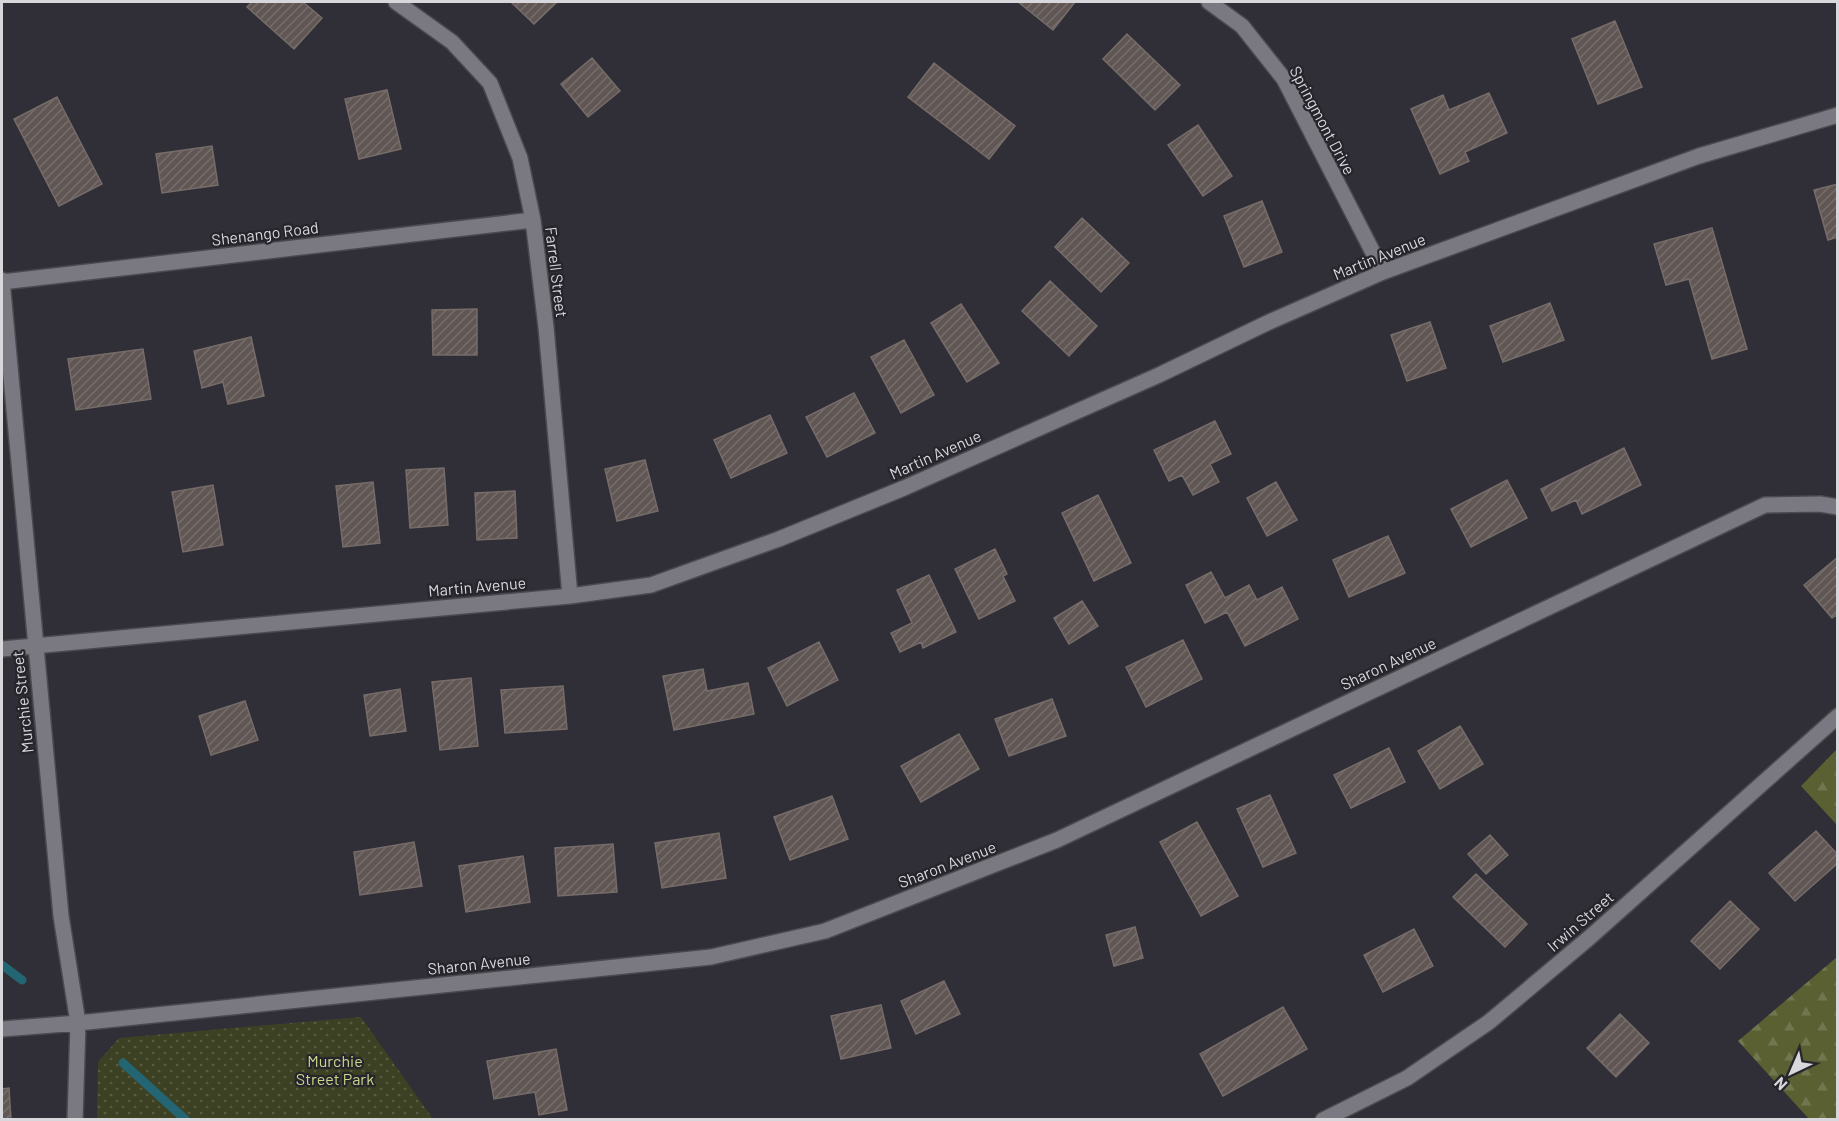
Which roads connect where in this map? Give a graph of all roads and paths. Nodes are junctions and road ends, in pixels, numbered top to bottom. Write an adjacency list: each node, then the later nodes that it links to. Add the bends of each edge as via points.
1 (396, 2): 4 (street, Farrell Street, via 452,42 490,83 520,158)
2 (1209, 2): 5 (street, Springmont Drive, via 1242,26 1284,79)
3 (1838, 115): 5 (street, Martin Avenue, via 1699,156)
4 (532, 220): 6 (street, Shenango Road); 8 (street, Farrell Street, via 546,327)
5 (1383, 272): 8 (street, Martin Avenue, via 926,478 779,539 651,585)
6 (2, 281): 9 (street, Murchie Street)
7 (1838, 507): 12 (street, Sharon Avenue, via 1765,505 1057,840 825,931 711,957)
8 (570, 596): 9 (street, Martin Avenue)
9 (34, 645): 10 (street, Martin Avenue); 12 (street, Murchie Street, via 61,916)
10 (2, 649)
11 (1838, 716): 15 (street, Irwin Street, via 1489,1022 1407,1078)
12 (78, 1023): 13 (street, Sharon Avenue); 14 (street, Murchie Street)
13 (2, 1029)
14 (75, 1119)
15 (1323, 1119)

